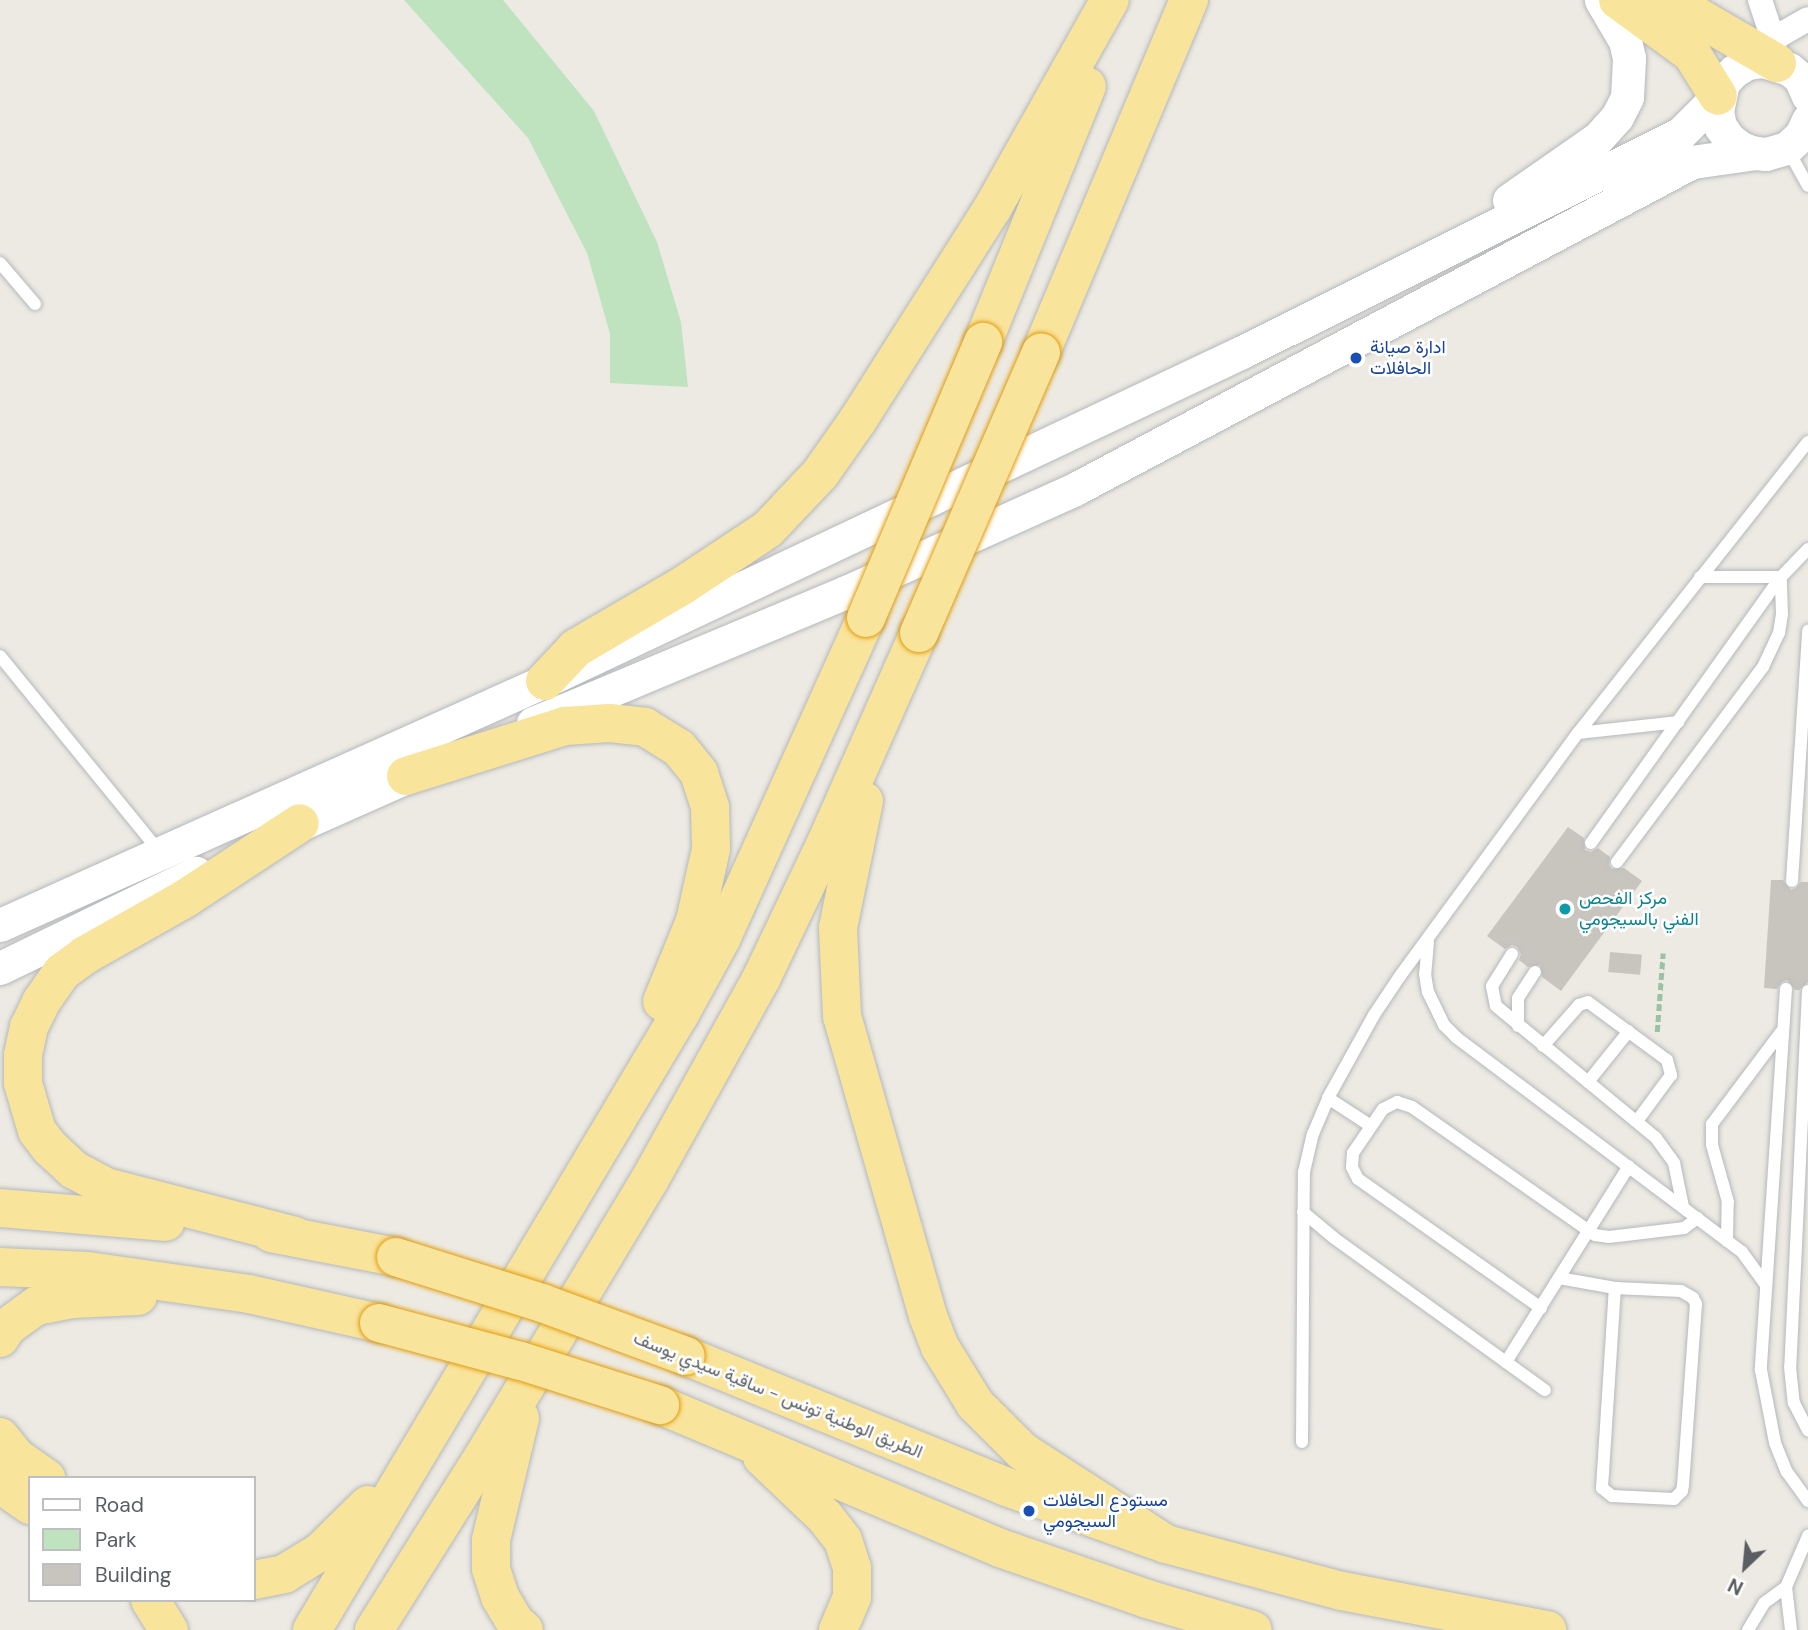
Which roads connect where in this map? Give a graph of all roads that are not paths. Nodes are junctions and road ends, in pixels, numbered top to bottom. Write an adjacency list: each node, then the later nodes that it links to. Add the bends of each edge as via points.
1 (1110, 0): 26 (highway, via 992,209 820,474 768,529 576,648)
2 (1122, 0): 52 (highway, bridge, via 866,618 722,939)
3 (1189, 0): 11 (highway)
4 (1209, 0): 11 (highway, via 1180,55)
5 (1601, 0): 17 (main road, via 1625,41 1629,58 1627,97 1617,117 1598,138)
6 (1618, 0): 12 (highway, via 1692,54)
7 (1670, 0): 10 (highway)
8 (1760, 0): 10 (street)
9 (1808, 19): 10 (street)
10 (1786, 55): 12 (main road, via 1740,67 1723,83); 13 (main road)
11 (1153, 86): 27 (highway, bridge)
12 (1718, 96): 15 (main road, via 1720,126 1741,149); 17 (main road, via 1680,134)
13 (1808, 96)
14 (1803, 133): 15 (main road, via 1766,154); 16 (lane)
15 (1755, 153): 30 (main road, via 1692,162 1075,489 846,592)
16 (1808, 186)
17 (1434, 256): 26 (main road, via 1242,352)
18 (0, 263): 19 (lane)
19 (35, 304)
20 (1808, 442): 22 (lane)
21 (1808, 549): 23 (lane)
22 (1700, 577): 23 (lane); 29 (lane)
23 (1781, 577): 28 (lane); 34 (lane, via 1779,633 1763,667)
24 (1808, 631): 35 (lane)
25 (0, 656): 33 (lane)
26 (545, 681): 33 (main road)
27 (887, 704): 69 (highway, via 762,977 649,1181); 81 (highway, via 842,900 838,986 848,1044 928,1316 956,1377 997,1429 1049,1471)
28 (1678, 722): 29 (lane); 32 (lane)
29 (1578, 733): 37 (lane)
30 (406, 776): 31 (main road); 52 (highway, via 565,726 609,723 645,727 679,748 699,773 710,807 711,849 695,921 617,1099)
31 (300, 823): 39 (main road); 59 (highway, via 62,972 29,1027 23,1055 23,1083 37,1131 74,1170 106,1187)
32 (1591, 843)
33 (159, 852): 36 (main road)
34 (1617, 862)
35 (1792, 881)
36 (0, 925)
37 (1429, 938): 49 (lane, via 1374,1015); 53 (lane, via 1426,983 1444,1025)
38 (1511, 954): 43 (lane, via 1495,976 1492,997)
39 (0, 968)
40 (1535, 972): 43 (lane, via 1518,998)
41 (1786, 989): 44 (lane)
42 (1808, 991): 48 (lane)
43 (1518, 1026): 46 (lane)
44 (1783, 1029): 60 (lane, via 1712,1124 1712,1145 1728,1202); 63 (lane)
45 (1629, 1031): 46 (lane, via 1588,1002); 47 (lane); 50 (lane, via 1670,1064 1671,1075)
46 (1543, 1046): 47 (lane)
47 (1588, 1082): 50 (lane)
48 (1805, 1087): 71 (lane, via 1790,1367 1794,1403)
49 (1328, 1098): 51 (lane); 56 (lane, via 1308,1153)
50 (1637, 1121): 54 (lane, via 1674,1163)
51 (1371, 1126): 58 (lane, via 1389,1104 1405,1103); 66 (lane, via 1353,1153 1352,1167 1358,1179)
52 (605, 1139): 73 (highway)
53 (1629, 1167): 54 (lane); 58 (lane)
54 (1683, 1207): 57 (lane)
55 (0, 1208): 59 (highway, الطريق الوطنية تونس - ساقية سيدي يوسف)
56 (1303, 1212): 68 (lane); 75 (lane)
57 (1698, 1218): 58 (lane, via 1684,1227 1609,1237); 60 (lane)
58 (1588, 1231): 62 (lane)
59 (295, 1236): 81 (highway, الطريق الوطنية تونس - ساقية سيدي يوسف, bridge, via 396,1257 542,1303 686,1356 1004,1486)
60 (1727, 1241): 63 (lane, via 1752,1262)
61 (0, 1267): 65 (highway, via 88,1271)
62 (1559, 1278): 64 (lane); 66 (lane)
63 (1766, 1286): 78 (lane, via 1764,1396 1780,1457)
64 (1615, 1288): 64 (lane, via 1681,1291 1696,1304 1683,1485 1674,1499 1612,1496 1602,1488)
65 (249, 1293): 67 (highway, via 113,1297 36,1306 7,1327); 74 (highway, bridge, via 521,1361 660,1405)
66 (1541, 1308): 68 (lane)
67 (0, 1338)
68 (1506, 1362): 70 (lane)
69 (528, 1384): 87 (highway); 88 (highway, via 491,1540 491,1569 499,1597)
70 (1545, 1390)
71 (1808, 1431)
72 (0, 1437): 76 (highway, via 16,1457)
73 (424, 1439): 82 (highway, via 347,1529 320,1552 284,1574); 86 (highway)
74 (743, 1439): 89 (highway, via 843,1540 852,1568 852,1597); 90 (highway, via 1000,1548 1147,1600)
75 (1302, 1442)
76 (43, 1476)
77 (0, 1485): 79 (highway)
78 (1808, 1501)
79 (28, 1504)
80 (1808, 1536): 83 (lane)
81 (1167, 1544): 91 (highway, الطريق الوطنية تونس - ساقية سيدي يوسف, via 1342,1591)
82 (256, 1580)
83 (1786, 1587): 92 (lane, via 1764,1603); 93 (lane)
84 (151, 1602): 85 (highway)
85 (169, 1630)
86 (312, 1630)
87 (374, 1630)
88 (524, 1630)
89 (838, 1630)
90 (1252, 1630)
91 (1546, 1630)
92 (1748, 1630)
93 (1791, 1630)

